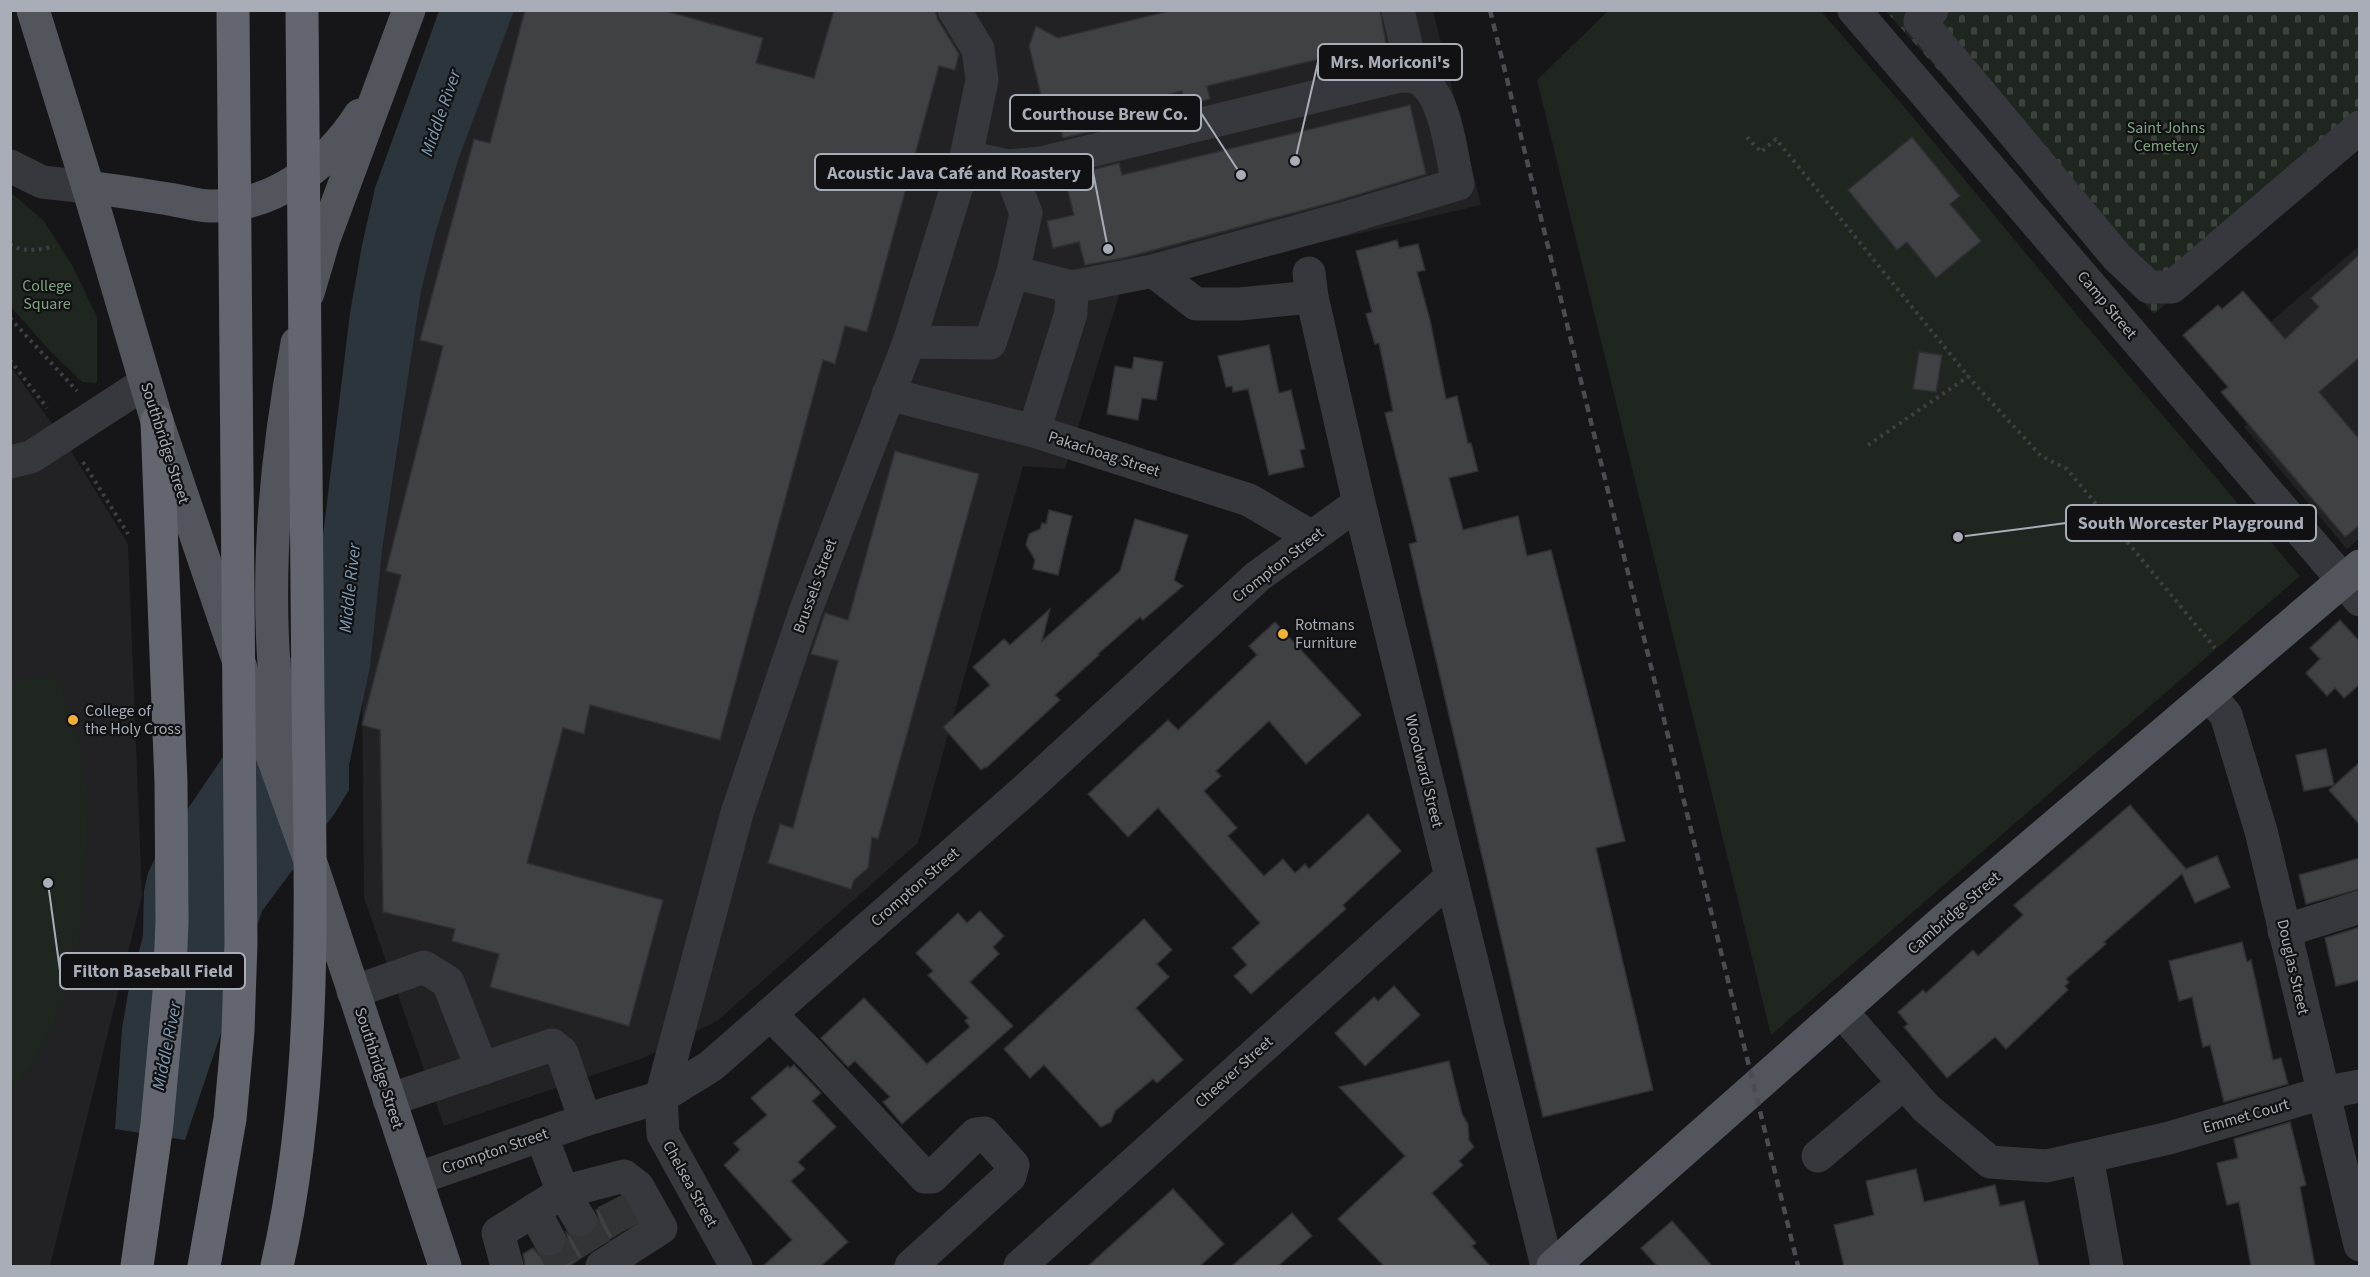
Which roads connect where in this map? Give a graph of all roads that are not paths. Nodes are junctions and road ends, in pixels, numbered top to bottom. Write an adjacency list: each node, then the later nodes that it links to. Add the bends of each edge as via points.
1 (33, 10): 16 (main road, Southbridge Street)
2 (233, 10): 56 (highway, via 241,943 230,1119)
3 (302, 10): 17 (highway)
4 (326, 10): 17 (highway)
5 (409, 10): 11 (main road)
6 (954, 10): 13 (street, Brussels Street, via 978,49 982,80)
7 (1398, 10): 10 (street)
8 (1854, 10): 29 (street, Camp Street)
9 (1921, 14): 12 (street, via 2117,257 2149,287 2172,286)
10 (1413, 76): 15 (street, via 1041,163); 18 (street, via 1426,84 1439,101 1458,184)
11 (385, 78): 16 (main road, via 335,147 312,170 277,192 245,202 210,206); 31 (main road, Southbridge Street, via 324,239 297,342 275,497 274,653 284,746)
12 (2360, 127)
13 (966, 158): 15 (street); 21 (street, Brussels Street)
14 (10, 166): 16 (street, via 42,182)
15 (1008, 166): 19 (street, via 1026,213)
16 (88, 187): 22 (main road, Southbridge Street)
17 (303, 201): 57 (highway, via 310,937 297,1149)
18 (1153, 271): 20 (street); 27 (street, Woodward Street, via 1196,304 1239,304 1311,285)
19 (1013, 272): 20 (street); 21 (street, via 990,343)
20 (1072, 287): 25 (street, via 1071,313)
21 (909, 342): 23 (street, Brussels Street)
22 (145, 383): 24 (main road, Southbridge Street); 26 (street, via 31,457)
23 (888, 394): 25 (street, Pakachoag Street); 42 (street, Brussels Street, via 805,612 737,813)
24 (157, 422): 31 (main road, Southbridge Street); 55 (highway, via 171,783 172,922 169,993)
25 (1034, 431): 28 (street, Pakachoag Street, via 1249,500)
26 (10, 462)
27 (1359, 503): 28 (street, Crompton Street); 32 (street, Woodward Street)
28 (1312, 537): 37 (street, Crompton Street, via 1258,576 1023,792)
29 (2353, 583): 30 (main road, Cambridge Street)
30 (2209, 695): 34 (street, Douglas Street, via 2226,715 2236,745); 36 (main road, Cambridge Street)
31 (313, 870): 35 (main road, Southbridge Street)
32 (1450, 878): 62 (street, Cheever Street); 63 (street, Woodward Street)
33 (2360, 907): 34 (street)
34 (2284, 931): 41 (street, Douglas Street)
35 (353, 992): 38 (street, via 424,967 448,982); 43 (main road, Southbridge Street)
36 (1841, 1011): 39 (street, Emmet Court); 64 (main road, Cambridge Street)
37 (770, 1014): 42 (street, Crompton Street, via 711,1066); 61 (street, via 924,1177 932,1177 976,1134 984,1133 1013,1165 1010,1176)
38 (482, 1069): 43 (street); 44 (street, via 552,1046 562,1053)
39 (1904, 1083): 46 (street); 47 (street, Emmet Court, via 1926,1108 1990,1162 2047,1166)
40 (2360, 1086): 41 (street, Emmet Court)
41 (2323, 1093): 47 (street, Emmet Court, via 2169,1138); 53 (street, Douglas Street)
42 (661, 1097): 44 (street, Crompton Street); 60 (street, Chelsea Street, via 663,1134)
43 (389, 1100): 48 (main road, Southbridge Street)
44 (585, 1120): 45 (street, Crompton Street)
45 (541, 1136): 48 (street, Crompton Street); 49 (street)
46 (1818, 1156)
47 (2087, 1156): 65 (street)
48 (416, 1179): 58 (main road, Southbridge Street)
49 (563, 1192): 50 (street); 51 (street); 54 (street, via 606,1191 624,1176 638,1187 661,1228 632,1238)
50 (534, 1210): 52 (street); 59 (street, via 498,1233)
51 (580, 1220)
52 (549, 1239)
53 (2360, 1245)
54 (601, 1260)
55 (137, 1266)
56 (204, 1266)
57 (277, 1266)
58 (445, 1266)
59 (507, 1266)
60 (736, 1266)
61 (911, 1266)
62 (1020, 1266)
63 (1547, 1266)
64 (1553, 1266)
65 (2107, 1266)

